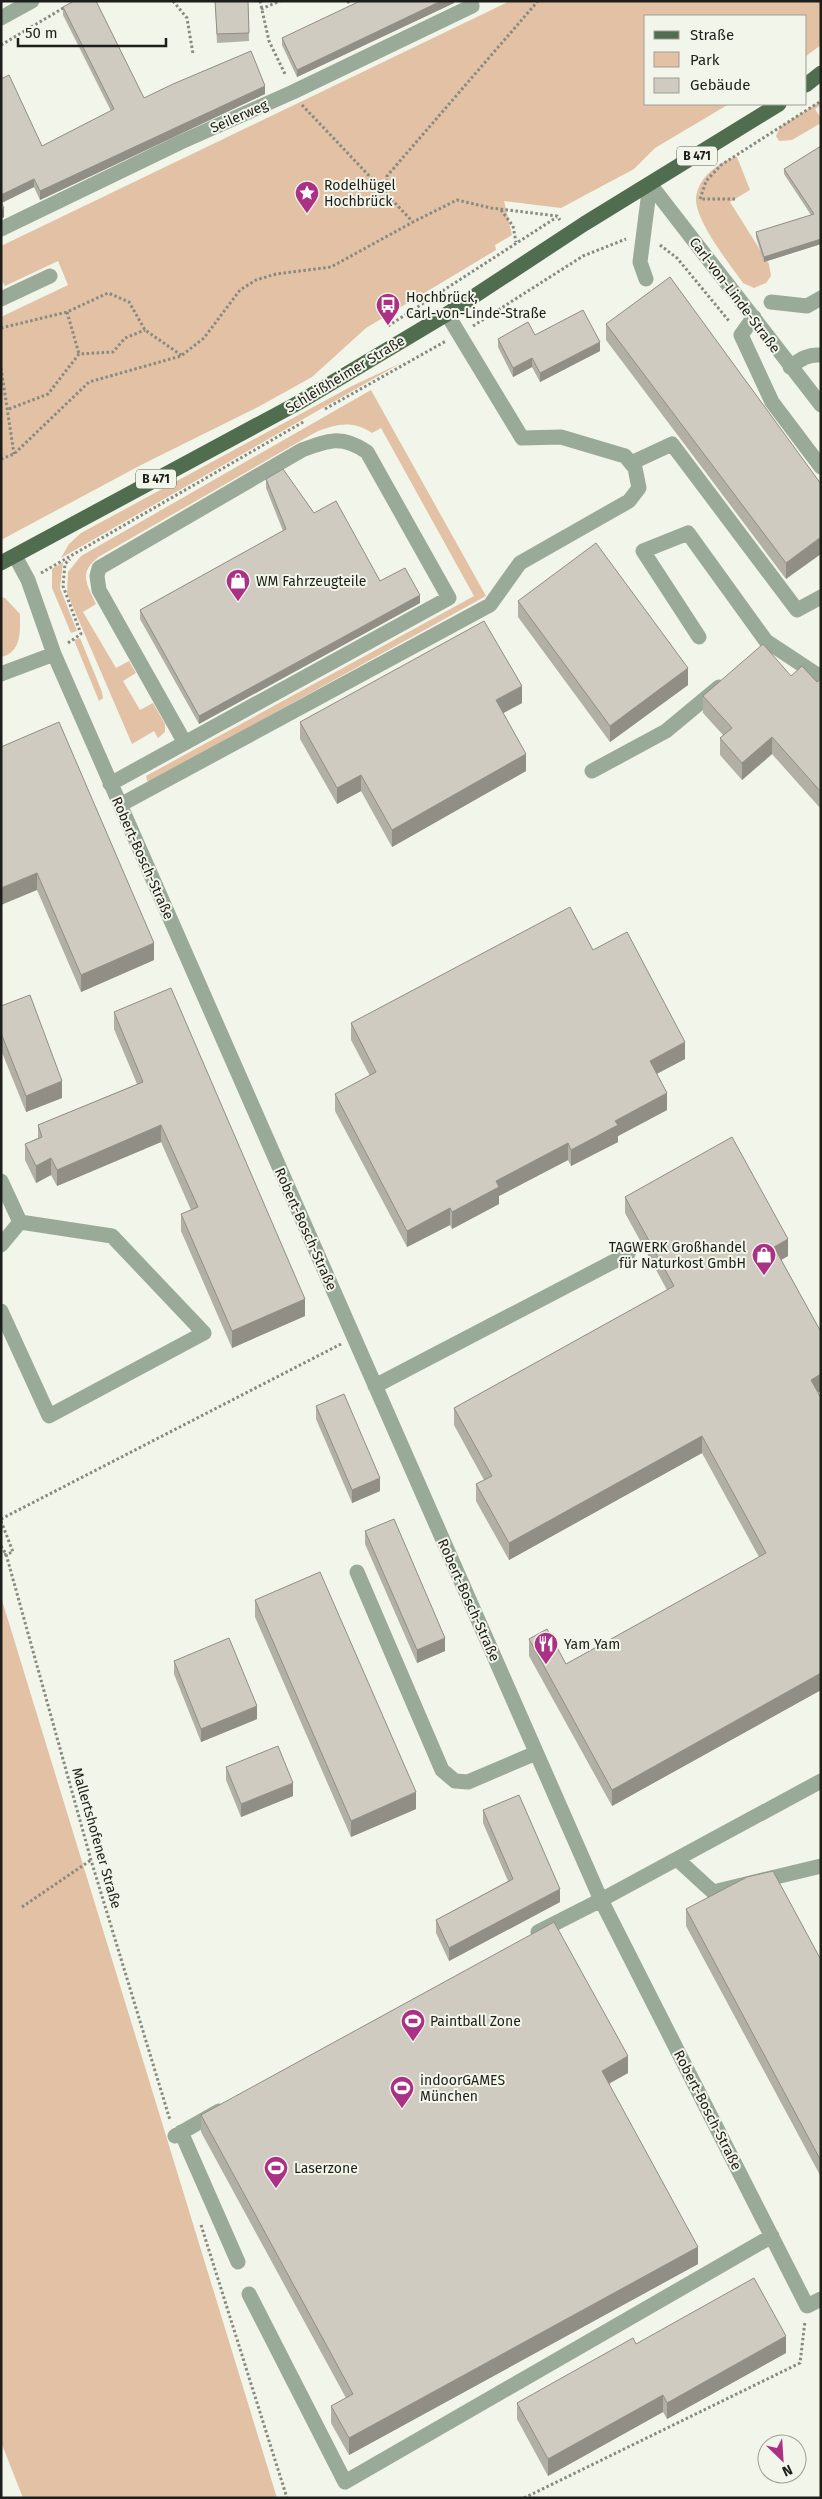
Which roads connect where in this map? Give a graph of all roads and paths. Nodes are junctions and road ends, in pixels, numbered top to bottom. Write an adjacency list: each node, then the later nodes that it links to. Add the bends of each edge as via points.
1 (32, 1): 11 (street)
2 (173, 1): 13 (path, via 187,18)
3 (260, 1): 9 (path)
4 (280, 1): 9 (path)
5 (348, 1): 10 (path)
6 (471, 1): 16 (street, Seilerweg, via 472,6)
7 (538, 1): 20 (path, via 387,176)
8 (66, 6): 12 (path)
9 (261, 9): 16 (path, via 269,41)
10 (352, 10)
11 (1, 18)
12 (1, 45)
13 (193, 54)
14 (821, 73): 15 (main road)
15 (807, 84)
16 (293, 92): 20 (path, via 307,112); 25 (street, Seilerweg)
17 (821, 101): 21 (path, via 721,165 706,181 700,199)
18 (778, 105): 19 (main road, Schleißheimer Straße / B 471)
19 (650, 184): 26 (main road, Schleißheimer Straße / B 471); 27 (street); 37 (street, Carl-von-Linde-Straße)
20 (388, 197): 24 (path)
21 (735, 199)
22 (500, 209): 23 (path); 24 (path, via 457,200); 28 (path, via 513,226)
23 (557, 216): 26 (path); 28 (path)
24 (413, 222): 45 (path, via 331,267 256,280 240,290 204,338)
25 (1, 229)
26 (569, 234): 29 (path); 36 (main road, Schleißheimer Straße / B 471)
27 (644, 238): 29 (path, via 632,236); 31 (street, via 640,262); 42 (path, via 677,258)
28 (516, 242): 38 (path)
29 (583, 256): 41 (path)
30 (50, 276): 33 (street)
31 (646, 279)
32 (821, 298): 34 (street, via 807,306)
33 (1, 299)
34 (771, 302)
35 (67, 312): 39 (path); 40 (path, via 108,293 129,302); 43 (path)
36 (447, 314): 41 (street); 57 (main road, Schleißheimer Straße / B 471, via 298,403)
37 (754, 317): 42 (street); 46 (street, Carl-von-Linde-Straße)
38 (388, 326)
39 (1, 328)
40 (145, 330): 43 (path, via 124,338 113,352); 45 (path)
41 (459, 334): 50 (path); 54 (street, via 522,438 560,438 625,456)
42 (741, 335): 55 (street, via 772,402)
43 (79, 354): 49 (path, via 48,394)
44 (821, 355): 46 (street, via 804,357)
45 (181, 356): 52 (path, via 89,382)
46 (790, 367): 48 (street, Carl-von-Linde-Straße)
47 (1, 368): 49 (path)
48 (821, 406)
49 (8, 409): 52 (path)
50 (324, 410)
51 (306, 420): 56 (path)
52 (14, 454): 53 (path)
53 (1, 459)
54 (631, 463): 60 (street, via 672,444 797,610); 71 (street, via 635,468 638,488 629,501 520,563 490,605)
55 (821, 467)
56 (76, 554): 59 (path); 63 (path, via 65,564 63,586 81,634)
57 (15, 556): 58 (main road, Schleißheimer Straße / B 471); 59 (street, Robert-Bosch-Straße)
58 (1, 563)
59 (28, 580): 63 (street, Robert-Bosch-Straße)
60 (821, 597)
61 (699, 637): 62 (street, via 643,551 688,533)
62 (769, 643): 64 (street); 66 (street, via 819,676)
63 (54, 654): 65 (street); 70 (street, Robert-Bosch-Straße)
64 (754, 656)
65 (1, 674)
66 (821, 674)
67 (732, 675): 69 (street, via 666,731)
68 (185, 743): 68 (street, via 99,590 99,568 302,450 337,440 353,442 368,452 449,598); 70 (street)
69 (592, 771)
70 (110, 784): 71 (street, Robert-Bosch-Straße)
71 (120, 805): 77 (street, Robert-Bosch-Straße)
72 (1, 1181): 73 (street)
73 (20, 1222): 74 (street); 76 (street, via 112,1236 204,1333 49,1416)
74 (1, 1245)
75 (628, 1254): 78 (street)
76 (1, 1311)
77 (354, 1338): 78 (street, Robert-Bosch-Straße); 79 (path)
78 (375, 1386): 84 (street, Robert-Bosch-Straße)
79 (1, 1520): 81 (path, via 13,1552)
80 (1, 1546): 81 (path, Mallertshofener Straße)
81 (6, 1554): 82 (path); 87 (path, Mallertshofener Straße)
82 (1, 1556)
83 (357, 1572): 84 (street, via 442,1770 455,1781 468,1782)
84 (536, 1753): 89 (street, Robert-Bosch-Straße)
85 (821, 1781): 86 (street)
86 (677, 1859): 88 (street, via 713,1892); 89 (street)
87 (91, 1860): 90 (path); 93 (path, Mallertshofener Straße)
88 (821, 1866)
89 (601, 1900): 91 (street); 94 (street, Robert-Bosch-Straße)
90 (22, 1907)
91 (523, 1940)
92 (232, 2103): 93 (street)
93 (178, 2134): 95 (street)
94 (772, 2236): 96 (street, via 345,2482); 99 (street, Robert-Bosch-Straße)
95 (238, 2262)
96 (249, 2294)
97 (222, 2297): 100 (path)
98 (821, 2298): 99 (street)
99 (807, 2306): 101 (path, via 800,2363)
100 (287, 2498)
101 (524, 2498)

